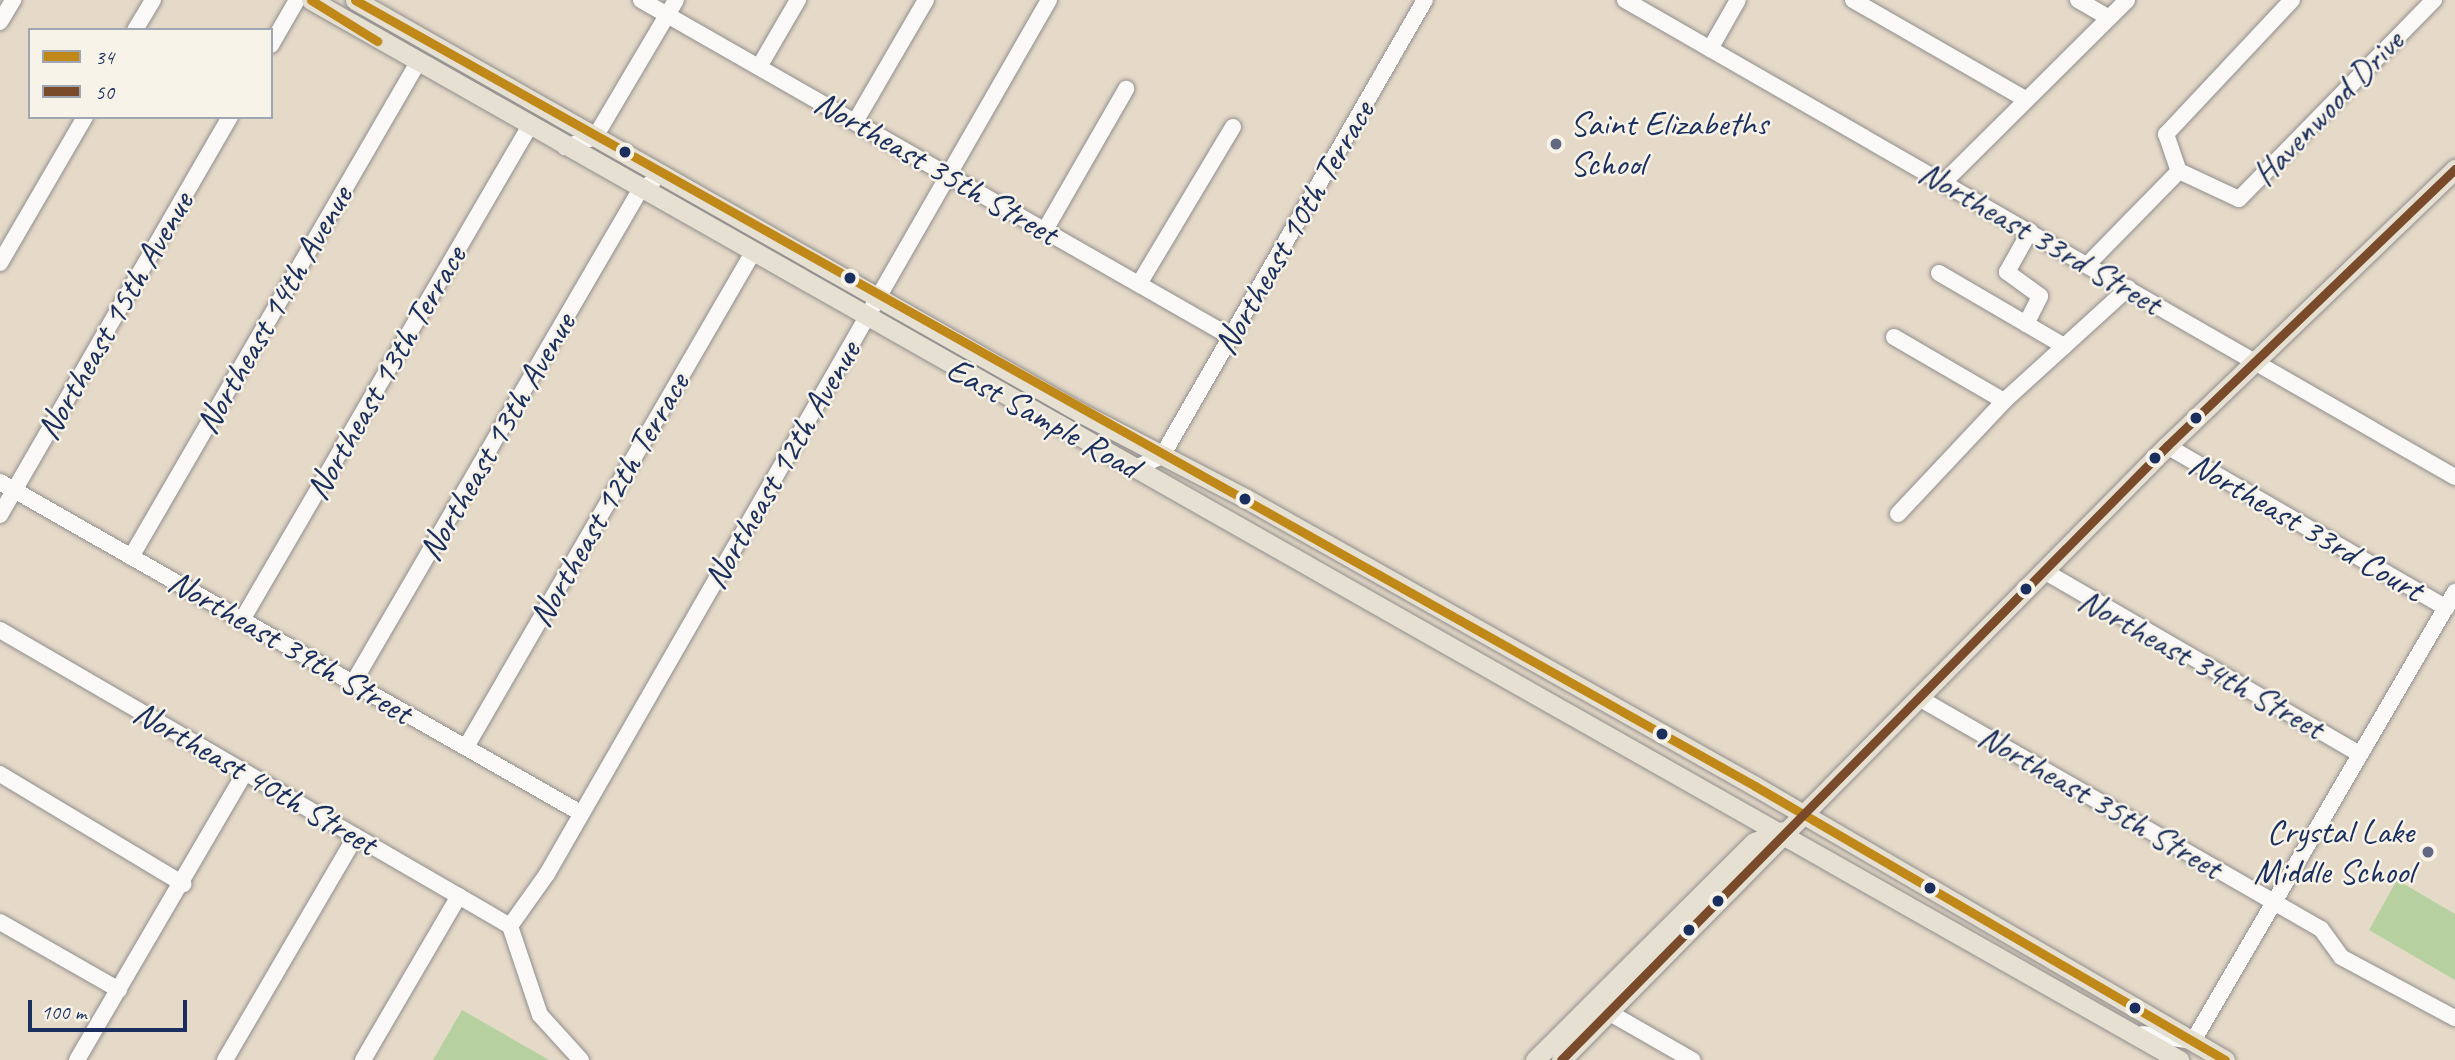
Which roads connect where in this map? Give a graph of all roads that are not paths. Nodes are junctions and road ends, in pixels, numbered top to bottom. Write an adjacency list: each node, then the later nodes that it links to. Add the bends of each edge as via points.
1 (13, 0): 21 (street)
2 (153, 0): 22 (street)
3 (297, 0): 23 (street)
4 (311, 0): 25 (main road, East Sample Road)
5 (355, 0): 34 (main road, East Sample Road)
6 (641, 0): 19 (street, Northeast 35th Street)
7 (676, 0): 19 (street)
8 (798, 0): 26 (street)
9 (926, 0): 31 (street)
10 (1049, 0): 38 (street, Northeast 12th Avenue)
11 (1425, 0): 53 (street, Northeast 10th Terrace)
12 (1625, 0): 24 (street, Northeast 33rd Street)
13 (1738, 0): 24 (street)
14 (1853, 0): 28 (street)
15 (2078, 0): 20 (street)
16 (2127, 0): 20 (street)
17 (2292, 0): 37 (street, via 2166,134)
18 (2434, 0): 37 (street, Havenwood Drive, via 2239,199)
19 (667, 15): 26 (street, Northeast 35th Street); 34 (street)
20 (2109, 18): 28 (street)
21 (0, 22)
22 (136, 28)
23 (273, 42)
24 (1710, 49): 40 (street, Northeast 33rd Street)
25 (416, 64): 32 (main road, East Sample Road); 67 (street, Northeast 14th Avenue)
26 (759, 67): 31 (street, Northeast 35th Street)
27 (1126, 89): 42 (street)
28 (2025, 99): 40 (street)
29 (84, 119): 45 (street)
30 (229, 119): 64 (street, Northeast 15th Avenue)
31 (855, 122): 38 (street, Northeast 35th Street)
32 (529, 127): 35 (main road, East Sample Road); 71 (street, Northeast 13th Terrace)
33 (1233, 127): 48 (street)
34 (595, 137): 35 (street); 39 (main road, East Sample Road)
35 (565, 147): 41 (main road, East Sample Road)
36 (2455, 169): 56 (main road)
37 (2179, 171): 46 (street)
38 (949, 175): 42 (street, Northeast 35th Street); 50 (street, Northeast 12th Avenue)
39 (670, 180): 41 (street); 50 (main road, East Sample Road)
40 (1944, 182): 43 (street, Northeast 33rd Street)
41 (640, 190): 44 (main road, East Sample Road); 75 (street, Northeast 13th Avenue)
42 (1045, 230): 48 (street, Northeast 35th Street)
43 (2030, 231): 46 (street, Northeast 33rd Street); 52 (street, via 2007,272 2040,296)
44 (752, 254): 51 (main road, East Sample Road); 77 (street, Northeast 12th Terrace)
45 (0, 263)
46 (2088, 264): 49 (street, Northeast 33rd Street)
47 (1939, 273): 52 (street)
48 (1139, 284): 53 (street, Northeast 35th Street)
49 (2128, 288): 55 (street); 56 (street, Northeast 33rd Street)
50 (878, 299): 51 (street, Northeast 12th Avenue); 59 (main road, East Sample Road)
51 (866, 319): 60 (main road, East Sample Road); 81 (street, Northeast 12th Avenue)
52 (2026, 324): 55 (street)
53 (1231, 337): 59 (street, Northeast 10th Terrace)
54 (1895, 337): 57 (street)
55 (2064, 346): 57 (street)
56 (2256, 362): 58 (main road); 62 (street, Northeast 33rd Street)
57 (2004, 401): 65 (street)
58 (2167, 446): 68 (main road); 70 (street, Northeast 33rd Court)
59 (1162, 457): 60 (street); 61 (main road, East Sample Road)
60 (1133, 469): 63 (main road, East Sample Road)
61 (1192, 472): 63 (main road); 73 (main road, East Sample Road)
62 (2455, 477)
63 (1161, 483): 74 (main road, East Sample Road)
64 (7, 486): 66 (street, Northeast 15th Avenue); 67 (street, Northeast 39th Street)
65 (1898, 514)
66 (0, 515)
67 (131, 556): 71 (street, Northeast 39th Street)
68 (2044, 571): 76 (main road); 78 (street, Northeast 34th Street)
69 (2455, 592): 70 (street)
70 (2446, 608): 78 (street)
71 (242, 620): 75 (street, Northeast 39th Street)
72 (0, 629): 79 (street, Northeast 40th Street)
73 (1515, 652): 74 (main road); 82 (main road, East Sample Road)
74 (1477, 658): 83 (main road, East Sample Road)
75 (354, 683): 77 (street, Northeast 39th Street)
76 (1919, 698): 82 (main road); 87 (street, Northeast 35th Street)
77 (466, 747): 81 (street, Northeast 39th Street)
78 (2360, 754): 87 (street)
79 (245, 772): 84 (street, Northeast 40th Street); 85 (street)
80 (0, 774): 85 (street)
81 (579, 812): 89 (street, Northeast 12th Avenue)
82 (1801, 813): 83 (main road); 94 (main road, East Sample Road)
83 (1782, 831): 91 (main road); 93 (main road, East Sample Road); 99 (main road, via 1745,849)
84 (356, 836): 86 (street, Northeast 40th Street); 96 (street)
85 (183, 884): 90 (street)
86 (458, 896): 89 (street, Northeast 40th Street); 97 (street)
87 (2275, 903): 92 (street, Northeast 35th Street, via 2321,929 2341,957); 94 (street)
88 (0, 922): 90 (street)
89 (510, 926): 98 (street, via 540,1015)
90 (119, 990): 95 (street)
91 (1610, 1013): 100 (main road); 101 (street)
92 (2455, 1018)
93 (2129, 1030): 94 (street); 102 (main road, East Sample Road)
94 (2192, 1051): 103 (main road); 104 (main road, East Sample Road)
95 (77, 1060)
96 (225, 1060)
97 (363, 1060)
98 (581, 1060)
99 (1535, 1060)
100 (1562, 1060)
101 (1692, 1060)
102 (2179, 1060)
103 (2206, 1060)
104 (2225, 1060)

